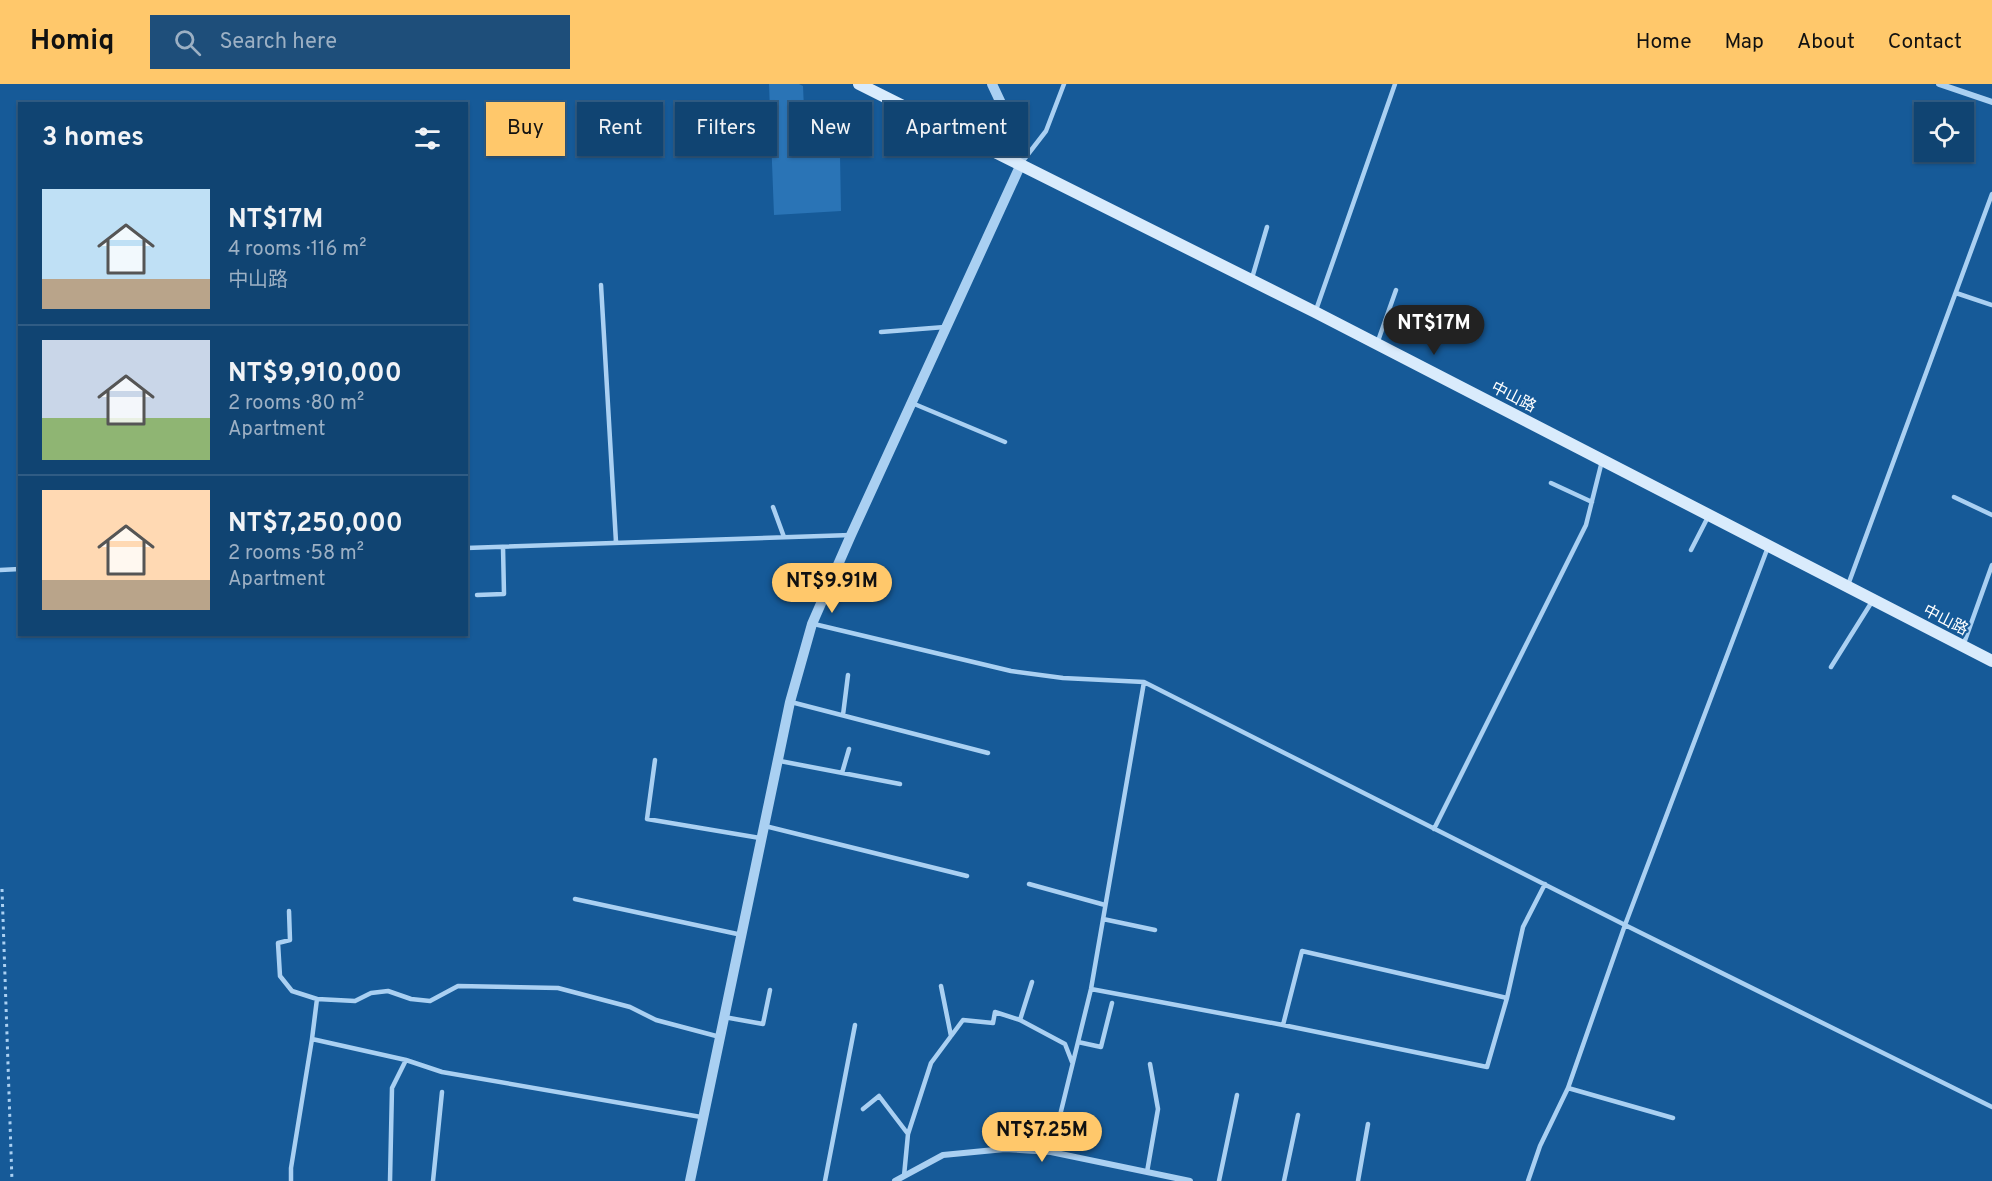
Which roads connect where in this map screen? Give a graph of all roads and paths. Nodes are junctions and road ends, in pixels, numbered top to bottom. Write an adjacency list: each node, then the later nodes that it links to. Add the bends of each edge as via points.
1 (859, 84): 7 (main road, 中山路)
2 (992, 84): 7 (street, via 1017,136)
3 (1064, 84): 7 (lane, via 1046,131)
4 (1395, 84): 15 (lane)
5 (1939, 84): 6 (street)
6 (1992, 102)
7 (1021, 164): 10 (main road, 中山路); 16 (street)
8 (1992, 194): 13 (lane)
9 (1267, 227): 10 (lane)
10 (1251, 280): 15 (main road, 中山路)
11 (602, 285): 30 (lane)
12 (1396, 290): 18 (lane)
13 (1956, 293): 14 (lane); 38 (lane)
14 (1992, 305)
15 (1315, 312): 18 (main road, 中山路)
16 (947, 327): 17 (lane); 19 (street)
17 (881, 332)
18 (1377, 344): 21 (main road, 中山路)
19 (912, 403): 20 (lane); 28 (street)
20 (1005, 442)
21 (1602, 460): 24 (lane); 26 (main road, 中山路)
22 (1551, 483): 24 (lane)
23 (1954, 497): 27 (lane)
24 (1592, 502): 56 (lane, via 1586,525)
25 (773, 507): 29 (lane)
26 (1709, 515): 31 (main road, 中山路); 34 (lane)
27 (1992, 515)
28 (850, 535): 29 (lane); 41 (street)
29 (784, 537): 30 (lane)
30 (616, 542): 32 (lane)
31 (1768, 546): 38 (main road, 中山路); 66 (lane)
32 (503, 547): 33 (lane); 39 (lane, via 504,594)
33 (468, 548)
34 (1691, 550)
35 (1992, 565): 42 (lane)
36 (18, 569): 37 (lane)
37 (0, 570)
38 (1847, 587): 40 (main road, 中山路)
39 (477, 595)
40 (1873, 600): 42 (main road, 中山路); 44 (lane)
41 (812, 624): 46 (lane, via 1011,671); 47 (street)
42 (1963, 646): 43 (main road, 中山路)
43 (1992, 661)
44 (1831, 668)
45 (848, 675): 48 (lane)
46 (1144, 682): 56 (lane); 63 (lane)
47 (790, 702): 48 (lane); 52 (street)
48 (843, 715): 50 (lane)
49 (849, 749): 53 (lane)
50 (988, 753)
51 (655, 760): 57 (lane, via 647,819)
52 (777, 760): 53 (lane); 55 (street)
53 (842, 773): 54 (lane)
54 (900, 784)
55 (763, 825): 57 (street); 58 (lane)
56 (1434, 829): 60 (lane)
57 (760, 838): 68 (street)
58 (967, 876)
59 (1029, 884): 63 (lane)
60 (1545, 884): 66 (lane); 73 (lane, via 1523,927)
61 (2, 889): 100 (path)
62 (575, 898): 68 (lane)
63 (1105, 906): 65 (lane)
64 (289, 911): 74 (lane, via 290,940 278,943 280,976 292,991)
65 (1103, 919): 67 (lane); 71 (lane)
66 (1625, 925): 87 (lane); 90 (lane)
67 (1155, 930)
68 (742, 935): 76 (street)
69 (1032, 982): 77 (lane)
70 (941, 986): 80 (lane)
71 (1091, 989): 79 (lane); 83 (lane)
72 (770, 990): 76 (lane, via 763,1024)
73 (1507, 998): 79 (lane, via 1487,1067); 79 (lane, via 1302,951)
74 (317, 999): 81 (lane, via 355,1001 371,993 388,991 411,999 430,1000 458,986 558,988); 82 (lane)
75 (1112, 1003): 83 (lane, via 1101,1047)
76 (724, 1017): 81 (street)
77 (1020, 1020): 80 (lane, via 995,1012 993,1023 963,1020); 85 (lane, via 1065,1044)
78 (855, 1025): 105 (lane)
79 (1283, 1025)
80 (951, 1036): 96 (lane, via 930,1063)
81 (720, 1037): 93 (street)
82 (312, 1039): 84 (lane); 101 (lane)
83 (1078, 1042): 85 (lane)
84 (406, 1060): 93 (lane, via 442,1072); 102 (lane, via 392,1088)
85 (1073, 1063): 97 (lane)
86 (1150, 1064): 98 (lane, via 1158,1109)
87 (1568, 1088): 94 (lane); 111 (lane)
88 (442, 1092): 103 (lane)
89 (1237, 1095): 108 (lane)
90 (1992, 1107)
91 (863, 1109): 96 (lane, via 879,1096)
92 (1298, 1115): 109 (lane)
93 (704, 1118): 104 (street)
94 (1673, 1118)
95 (1368, 1124): 110 (lane)
96 (908, 1134): 99 (lane)
97 (1051, 1152): 98 (street); 99 (street, via 1005,1149 943,1155)
98 (1147, 1172): 107 (street)
99 (904, 1176): 106 (street)
100 (12, 1181)
101 (291, 1181)
102 (390, 1181)
103 (433, 1181)
104 (690, 1181)
105 (825, 1181)
106 (895, 1181)
107 (1190, 1181)
108 (1219, 1181)
109 (1284, 1181)
110 (1359, 1181)
111 (1528, 1181)

